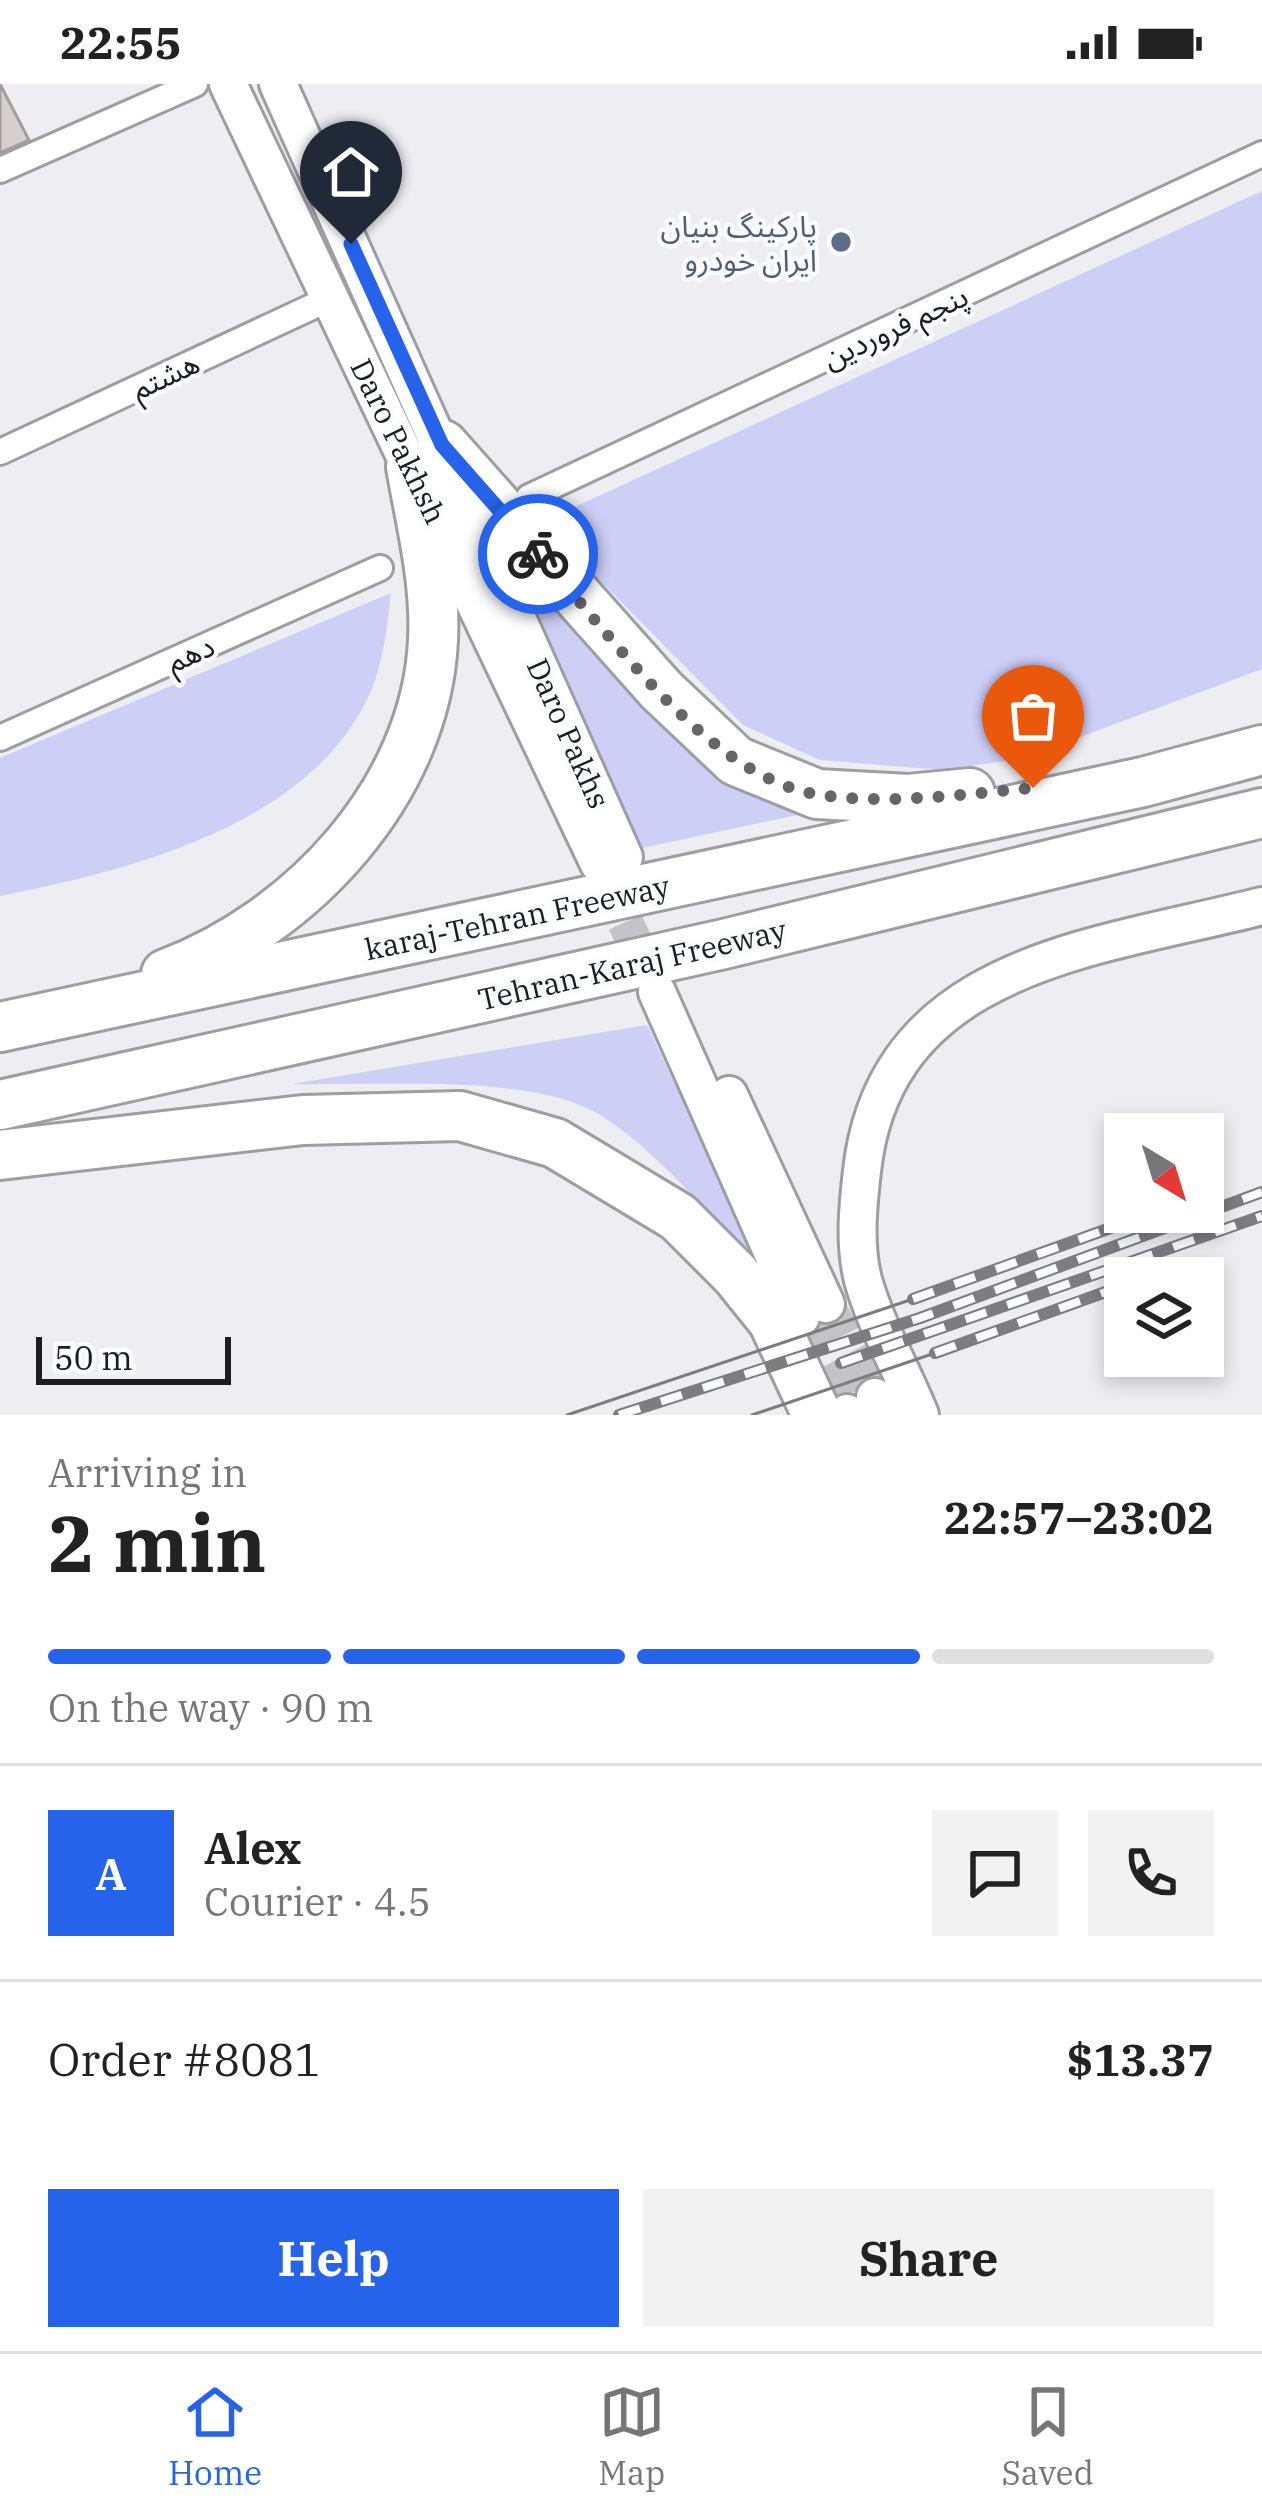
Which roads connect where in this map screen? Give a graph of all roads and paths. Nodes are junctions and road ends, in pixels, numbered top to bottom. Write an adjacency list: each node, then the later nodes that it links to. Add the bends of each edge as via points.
1 (195, 84): 5 (street)
2 (228, 84): 6 (street, Daro Pakhsh)
3 (278, 84): 8 (street, Daro Pakhs)
4 (1262, 154): 9 (street, پنجم فروردین)
5 (0, 170)
6 (331, 298): 7 (street, هشتم); 8 (street, Daro Pakhsh)
7 (0, 452)
8 (427, 456): 13 (highway, via 699,728 771,780 817,794 908,799); 15 (street, Daro Pakhs); 18 (highway, via 433,643 420,705 371,814 319,881 256,929 183,968)
9 (529, 497)
10 (380, 568): 11 (street, دهم)
11 (0, 738)
12 (1262, 750): 13 (highway, karaj-Tehran Freeway)
13 (1143, 782): 18 (highway, karaj-Tehran Freeway)
14 (1262, 813): 19 (highway, Tehran-Karaj Freeway, via 746,939)
15 (612, 861)
16 (1262, 906): 23 (street, via 1015,970 946,1008 894,1070 866,1136 856,1220 863,1279)
17 (668, 989): 21 (street)
18 (22, 1023)
19 (0, 1105)
20 (0, 1155): 22 (highway, via 303,1120 460,1116 555,1143 678,1217)
21 (813, 1310)
22 (855, 1411)
23 (920, 1415)

